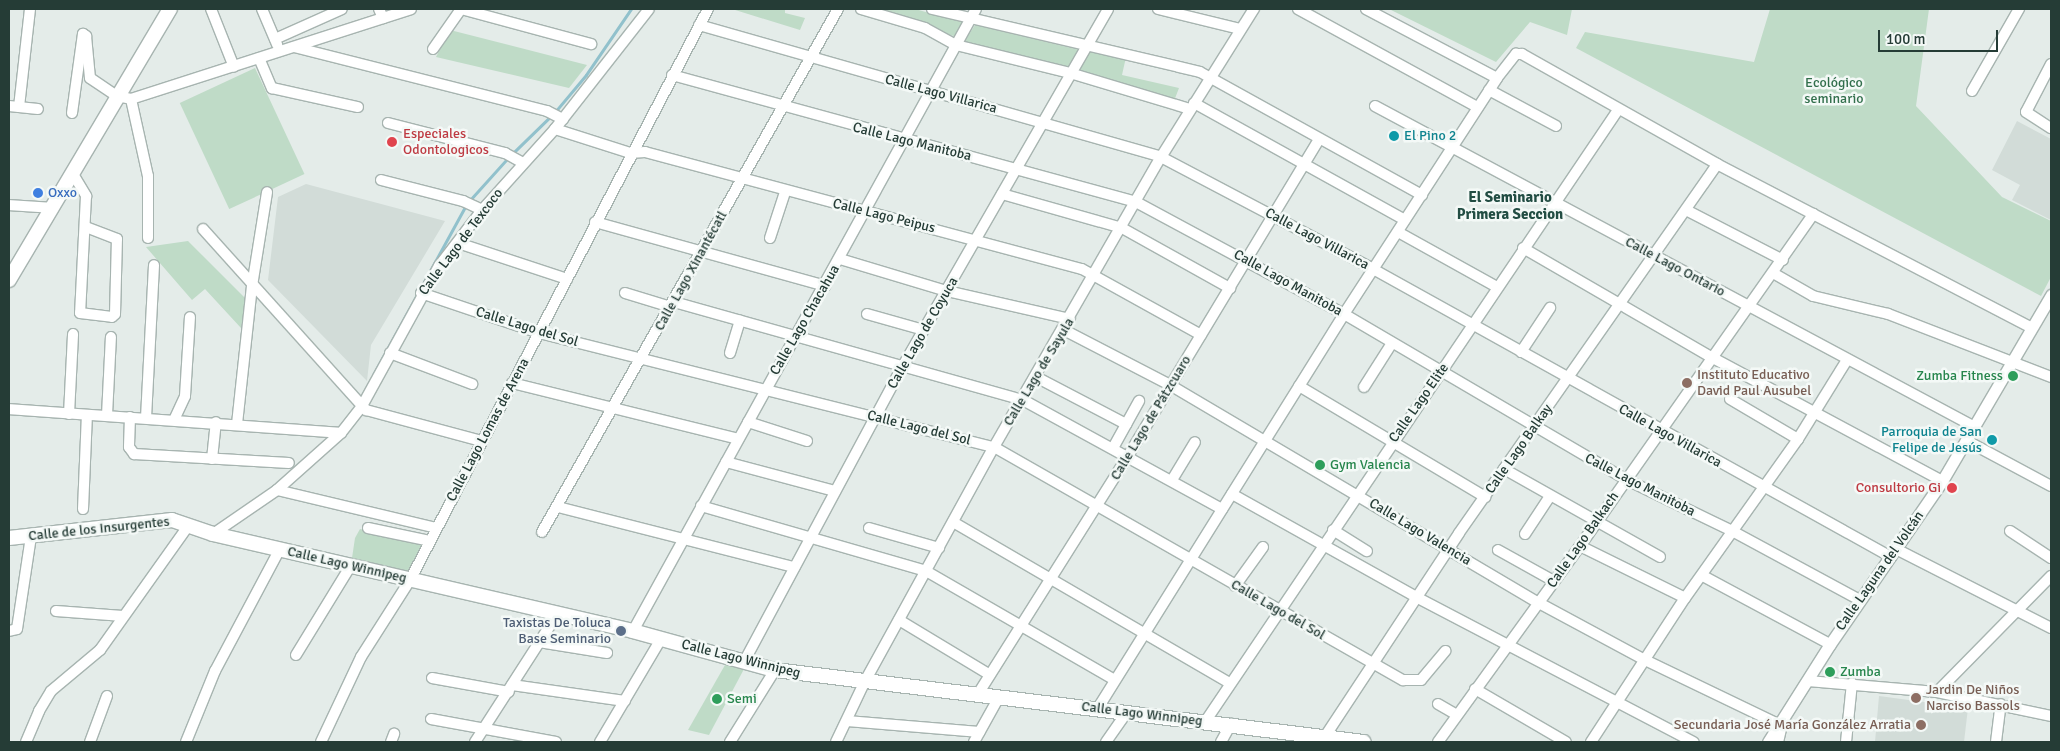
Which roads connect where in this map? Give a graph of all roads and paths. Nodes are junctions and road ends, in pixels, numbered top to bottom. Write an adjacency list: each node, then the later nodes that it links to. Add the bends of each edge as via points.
1 (30, 9): 42 (street)
2 (170, 9): 41 (main road)
3 (211, 9): 33 (street)
4 (262, 9): 23 (street)
5 (342, 9): 23 (street)
6 (411, 9): 19 (street)
7 (461, 9): 24 (street); 28 (street)
8 (649, 9): 51 (street, Calle Lago de Texcoco)
9 (708, 9): 21 (street, Calle Lago Lomas de Arena)
10 (838, 9): 31 (street, Calle Lago Xinantécatl)
11 (861, 9): 26 (street, via 925,28)
12 (932, 9): 20 (street)
13 (1108, 9): 25 (street, Calle Lago de Coyuca)
14 (1158, 9): 22 (street)
15 (1254, 9): 22 (street, Calle Lago de Sayula)
16 (1298, 9): 46 (street)
17 (1366, 9): 37 (street)
18 (2019, 9): 39 (street)
19 (381, 14): 27 (street)
20 (974, 14): 25 (street); 26 (street, Calle Lago Chacahua)
21 (699, 25): 31 (street, Calle Lago Villarica); 35 (street, Calle Lago Lomas de Arena)
22 (1240, 29): 36 (street, Calle Lago de Sayula)
23 (275, 39): 29 (street)
24 (591, 44)
25 (1088, 44): 34 (street, Calle Lago de Coyuca); 36 (street, via 1194,70)
26 (956, 45): 34 (street); 40 (street, Calle Lago Chacahua)
27 (293, 47): 29 (street); 51 (street)
28 (433, 49)
29 (279, 51): 30 (street)
30 (259, 58): 33 (street); 45 (street, via 272,88)
31 (811, 59): 40 (street, Calle Lago Villarica); 47 (street, Calle Lago Xinantécatl)
32 (2051, 64): 55 (street, via 2026,110 2028,116)
33 (234, 67): 41 (street)
34 (1070, 73): 43 (street); 52 (street, Calle Lago de Coyuca)
35 (672, 76): 47 (street, Calle Lago Manitoba); 60 (street, Calle Lago Lomas de Arena)
36 (1210, 77): 43 (street, Calle Lago de Sayula); 57 (street)
37 (1497, 78): 38 (street); 49 (street, via 1518,53)
38 (1489, 90): 46 (street); 54 (street)
39 (1972, 91)
40 (930, 92): 52 (street, Calle Lago Villarica); 58 (street, Calle Lago Chacahua)
41 (124, 97): 50 (street, via 90,78 85,34 80,40); 66 (main road); 88 (street, via 148,176)
42 (14, 106): 48 (street)
43 (1192, 106): 61 (street, Calle Lago de Sayula); 64 (street)
44 (1375, 106): 59 (street, Calle Lago Ontario)
45 (358, 107)
46 (1477, 107): 59 (street)
47 (785, 108): 58 (street, Calle Lago Manitoba); 68 (street, Calle Lago Xinantécatl)
48 (38, 109)
49 (1618, 110): 63 (street); 74 (street, Calle Lago Elite)
50 (72, 113)
51 (557, 116): 56 (street, Calle Lago de Texcoco)
52 (1044, 121): 61 (street, Calle Lago Villarica); 65 (street, Calle Lago de Coyuca)
53 (388, 123): 62 (street)
54 (1556, 126)
55 (2051, 128)
56 (555, 129): 60 (street, Calle Lago Peipus); 62 (street, Calle Lago de Texcoco)
57 (1319, 139): 64 (street, Calle Lago de Pátzcuaro); 72 (street)
58 (903, 140): 65 (street, Calle Lago Manitoba); 79 (street, Calle Lago Chacahua)
59 (1452, 146): 72 (street); 74 (street, Calle Lago Ontario)
60 (630, 153): 68 (street, Calle Lago Peipus, via 645,152); 83 (street, Calle Lago Lomas de Arena)
61 (1161, 157): 73 (street, Calle Lago de Sayula); 81 (street, Calle Lago Villarica)
62 (515, 159): 77 (street, Calle Lago de Texcoco)
63 (1717, 164): 78 (street, Calle Lago Balkay); 80 (street)
64 (1303, 166): 81 (street, Calle Lago de Pátzcuaro); 82 (street)
65 (1017, 168): 71 (street, Calle Lago de Coyuca); 73 (street, Calle Lago Manitoba)
66 (73, 174): 76 (main road); 84 (street, via 86,192)
67 (381, 180): 77 (street)
68 (743, 180): 70 (street, Calle Lago Peipus); 93 (street, Calle Lago Xinantécatl)
69 (267, 192): 104 (street)
70 (785, 192): 79 (street, Calle Lago Peipus); 89 (street)
71 (1002, 194): 85 (street); 90 (street, Calle Lago de Coyuca)
72 (1422, 195): 82 (street)
73 (1136, 202): 85 (street, Calle Lago de Sayula); 96 (street, Calle Lago Manitoba)
74 (1554, 203): 92 (street, Calle Lago Elite); 94 (street, Calle Lago Ontario)
75 (9, 205): 76 (street)
76 (53, 208): 103 (main road)
77 (480, 209): 91 (street, Calle Lago de Texcoco)
78 (1686, 210): 94 (street, Calle Lago Balkay); 97 (street)
79 (866, 212): 90 (street, Calle Lago Peipus); 95 (street, Calle Lago Chacahua)
80 (1813, 214): 97 (street, Calle Lago Balkach); 122 (street)
81 (1273, 216): 96 (street, Calle Lago de Pátzcuaro); 99 (street, Calle Lago Villarica)
82 (1405, 220): 87 (street)
83 (595, 222): 93 (street); 102 (street, Calle Lago Lomas de Arena)
84 (86, 227): 84 (street, via 79,311 82,315 109,318 116,314 117,239)
85 (1122, 228): 101 (street, Calle Lago de Sayula); 107 (street)
86 (203, 229): 104 (street)
87 (1398, 232): 99 (street); 106 (street)
88 (148, 238)
89 (770, 238)
90 (976, 240): 101 (street, Calle Lago Peipus); 108 (street, Calle Lago de Coyuca)
91 (458, 243): 102 (street); 109 (street, Calle Lago de Texcoco)
92 (1523, 248): 106 (street, Calle Lago Elite); 113 (street)
93 (702, 253): 105 (street); 112 (street, Calle Lago Xinantécatl)
94 (1654, 256): 113 (street, Calle Lago Balkay); 114 (street, Calle Lago Ontario)
95 (840, 259): 105 (street, Calle Lago Chacahua); 108 (street)
96 (1247, 260): 107 (street, Calle Lago de Pátzcuaro); 117 (street, Calle Lago Manitoba)
97 (1783, 260): 100 (street, Calle Lago Balkach)
98 (154, 265): 161 (street)
99 (1373, 269): 117 (street); 121 (street, Calle Lago Villarica)
100 (1773, 273): 114 (street, Calle Lago Balkach); 138 (street, via 1813,296 1888,314)
101 (1095, 275): 119 (street, Calle Lago de Sayula); 128 (street, Calle Lago Peipus)
102 (567, 278): 125 (street, Calle Lago Lomas de Arena)
103 (9, 280)
104 (252, 286): 152 (street); 165 (street)
105 (825, 286): 127 (street, Calle Lago Chacahua)
106 (1497, 287): 121 (street, Calle Lago Elite)
107 (1230, 288): 128 (street, Calle Lago de Pátzcuaro)
108 (947, 291): 119 (street); 123 (street, Calle Lago de Coyuca)
109 (422, 293): 125 (street, Calle Lago del Sol); 132 (street, Calle Lago de Texcoco)
110 (625, 293): 112 (street)
111 (2050, 300): 122 (street, Calle Laguna del Volcán)
112 (673, 305): 120 (street); 135 (street, Calle Lago Xinantécatl)
113 (1620, 305): 134 (street); 142 (street, Calle Lago Balkay)
114 (1749, 307): 134 (street, Calle Lago Balkach); 136 (street, Calle Lago Ontario)
115 (1550, 308): 131 (street)
116 (867, 314): 123 (street)
117 (1344, 314): 130 (street, Calle Lago Manitoba); 146 (street)
118 (190, 317): 162 (street, via 185,396)
119 (1070, 319): 124 (street, Calle Lago de Sayula)
120 (740, 320): 127 (street); 133 (street)
121 (1473, 325): 131 (street, Calle Lago Villarica); 139 (street, Calle Lago Elite)
122 (2032, 328): 138 (street, Calle Laguna del Volcán)
123 (924, 330): 137 (street, Calle Lago de Coyuca)
124 (1064, 330): 140 (street, Calle Lago de Sayula); 145 (street, Calle Lago Valencia)
125 (539, 333): 135 (street, Calle Lago del Sol); 143 (street, Calle Lago Lomas de Arena)
126 (73, 334): 156 (street)
127 (796, 335): 137 (street); 148 (street, Calle Lago Chacahua)
128 (1201, 335): 145 (street, Calle Lago de Pátzcuaro)
129 (111, 337): 158 (street)
130 (1392, 343): 139 (street, Calle Lago Manitoba); 147 (street)
131 (1521, 352): 142 (street, Calle Lago Villarica)
132 (390, 353): 144 (street); 152 (street, Calle Lago de Texcoco)
133 (730, 354)
134 (1713, 358): 155 (street); 169 (street, Calle Lago Balkach)
135 (642, 359): 148 (street, Calle Lago del Sol); 154 (street, Calle Lago Xinantécatl)
136 (1847, 360): 155 (street); 167 (street, Calle Lago Ontario)
137 (904, 364): 150 (street); 160 (street, Calle Lago de Coyuca)
138 (2012, 364): 141 (street); 167 (street, Calle Laguna del Volcán)
139 (1441, 372): 168 (street, Calle Lago Manitoba); 178 (street, Calle Lago Elite)
140 (1036, 377): 150 (street, Calle Lago de Sayula); 166 (street)
141 (2051, 377)
142 (1568, 380): 168 (street, Calle Lago Balkay); 169 (street, Calle Lago Villarica)
143 (512, 383): 154 (street); 173 (street, Calle Lago Lomas de Arena)
144 (472, 384)
145 (1170, 385): 177 (street, Calle Lago Valencia); 181 (street, Calle Lago de Pátzcuaro)
146 (1299, 386): 177 (street); 178 (street)
147 (1364, 386)
148 (765, 389): 160 (street, Calle Lago del Sol); 164 (street, Calle Lago Chacahua)
149 (1730, 399): 172 (street)
150 (1023, 400): 179 (street, Calle Lago de Sayula); 180 (street)
151 (1139, 401): 166 (street)
152 (362, 406): 170 (street, Calle Lago de Texcoco); 173 (street, via 371,413)
153 (9, 410): 156 (street)
154 (612, 410): 171 (street); 199 (street, Calle Lago Xinantécatl)
155 (1815, 413): 172 (street); 188 (street)
156 (69, 414): 157 (street)
157 (88, 415): 158 (street); 200 (street)
158 (107, 415): 159 (street)
159 (130, 417): 161 (street); 182 (street, via 129,447 134,454)
160 (875, 417): 179 (street, Calle Lago del Sol); 192 (street, Calle Lago de Coyuca)
161 (146, 418): 162 (street)
162 (174, 420): 163 (street)
163 (216, 422): 165 (street); 182 (street)
164 (748, 422): 171 (street, Calle Lago Chacahua); 174 (street)
165 (237, 424): 170 (street)
166 (1126, 424): 180 (street)
167 (1975, 427): 175 (street, Calle Laguna del Volcán)
168 (1534, 428): 185 (street, Calle Lago Balkay); 186 (street, Calle Lago Manitoba)
169 (1660, 431): 186 (street, Calle Lago Balkach); 190 (street, Calle Lago Villarica)
170 (340, 433): 191 (street, Calle Lago de Texcoco)
171 (738, 439): 183 (street, Calle Lago Chacahua)
172 (1798, 439): 190 (street)
173 (482, 441): 206 (street, Calle Lago Lomas de Arena)
174 (806, 441)
175 (1967, 441): 188 (street, Calle Laguna del Volcán); 189 (street)
176 (1195, 442): 187 (street)
177 (1265, 442): 193 (street); 194 (street, Calle Lago Valencia)
178 (1392, 442): 194 (street, Calle Lago Elite); 196 (street)
179 (994, 447): 198 (street, Calle Lago del Sol); 203 (street, Calle Lago de Sayula)
180 (1113, 448): 181 (street)
181 (1128, 456): 187 (street); 198 (street, Calle Lago de Pátzcuaro)
182 (212, 459): 184 (street)
183 (726, 462): 192 (street); 197 (street, Calle Lago Chacahua)
184 (289, 463)
185 (1504, 469): 195 (street); 196 (street, Calle Lago Balkay)
186 (1625, 479): 202 (street, Calle Lago Balkach); 211 (street, Calle Lago Manitoba)
187 (1172, 480): 201 (street)
188 (1942, 480): 227 (street, Calle Laguna del Volcán)
189 (2051, 486)
190 (1765, 488): 211 (street); 227 (street, Calle Lago Villarica)
191 (277, 490): 206 (street); 212 (street, Calle Lago de Texcoco)
192 (835, 491): 217 (street, Calle Lago de Coyuca)
193 (1232, 494): 201 (street); 219 (street)
194 (1358, 494): 208 (street, Calle Lago Elite); 224 (street, Calle Lago Valencia)
195 (1550, 496): 202 (street); 213 (street)
196 (1485, 497): 224 (street, Calle Lago Balkay)
197 (701, 506): 216 (street, Calle Lago Chacahua); 217 (street)
198 (1096, 506): 230 (street, Calle Lago del Sol); 236 (street, Calle Lago de Pátzcuaro)
199 (558, 507): 210 (street, Calle Lago Xinantécatl); 216 (street)
200 (83, 509)
201 (1222, 509): 230 (street)
202 (1597, 521): 220 (street, Calle Lago Balkach); 228 (street)
203 (953, 522): 222 (street, Calle Lago de Sayula); 236 (street)
204 (188, 526): 212 (main road, Calle Lago Winnipeg); 214 (main road, Calle de los Insurgentes, via 165,520); 250 (street)
205 (368, 528): 218 (street)
206 (437, 528): 218 (street, Calle Lago Lomas de Arena)
207 (869, 528): 222 (street)
208 (1333, 530): 219 (street, Calle Lago Elite); 226 (street)
209 (2010, 531): 229 (street)
210 (542, 532)
211 (1734, 532): 234 (street); 242 (street, Calle Lago Manitoba)
212 (213, 534): 223 (main road, Calle Lago Winnipeg)
213 (1525, 534)
214 (31, 536): 215 (main road, Calle de los Insurgentes); 247 (street)
215 (9, 538)
216 (685, 538): 232 (street); 255 (street, Calle Lago Chacahua)
217 (809, 539): 232 (street, Calle Lago de Coyuca); 233 (street)
218 (430, 541): 237 (street, Calle Lago Lomas de Arena)
219 (1323, 546): 240 (street); 248 (street, Calle Lago Elite)
220 (1580, 546): 238 (street, Calle Lago Balkach); 241 (street)
221 (1263, 547): 239 (street)
222 (939, 548): 233 (street, Calle Lago de Sayula)
223 (280, 549): 231 (main road, Calle Lago Winnipeg); 299 (street, via 215,671)
224 (1448, 550): 240 (street, Calle Lago Balkay); 243 (street, Calle Lago Valencia)
225 (1498, 550): 238 (street)
226 (1367, 551)
227 (1894, 553): 242 (street, Calle Laguna del Volcán); 245 (street, Calle Lago Villarica)
228 (1660, 557)
229 (2051, 558)
230 (1190, 559): 239 (street, Calle Lago del Sol); 256 (street)
231 (350, 567): 237 (main road, Calle Lago Winnipeg); 263 (street)
232 (794, 567): 264 (street, Calle Lago de Coyuca)
233 (926, 571): 251 (street, Calle Lago de Sayula); 252 (street)
234 (1703, 576): 241 (street); 259 (street)
235 (2051, 576): 245 (street)
236 (1049, 579): 252 (street, Calle Lago de Pátzcuaro); 256 (street)
237 (410, 580): 249 (main road, Calle Lago Winnipeg); 300 (street, Calle Lago Lomas de Arena, via 361,657)
238 (1554, 581): 243 (street, Calle Lago Balkach)
239 (1235, 586): 248 (street, Calle Lago del Sol)
240 (1418, 598): 260 (street); 266 (street, Calle Lago Balkay)
241 (1685, 598): 265 (street)
242 (1860, 600): 259 (street, Calle Laguna del Volcán)
243 (1539, 603): 260 (street, Calle Lago Balkach); 265 (street, Calle Lago Valencia)
244 (56, 611): 250 (street)
245 (2014, 611): 253 (street, Calle Lago Villarica); 277 (street)
246 (9, 612): 247 (street)
247 (20, 612): 254 (street, via 17,629)
248 (1280, 612): 266 (street, Calle Lago del Sol); 273 (street, Calle Lago Elite)
249 (557, 615): 255 (main road, Calle Lago Winnipeg); 258 (street)
250 (123, 616): 297 (street, via 100,650 51,691)
251 (899, 620): 268 (street); 272 (street, Calle Lago de Sayula)
252 (1021, 624): 268 (street, Calle Lago de Pátzcuaro); 270 (street)
253 (2051, 628)
254 (11, 631)
255 (633, 631): 257 (main road, Calle Lago Winnipeg)
256 (1142, 632): 270 (street); 273 (street)
257 (661, 639): 264 (main road, Calle Lago Winnipeg); 281 (street)
258 (539, 642): 262 (street); 275 (street)
259 (1830, 644): 271 (street, Calle Laguna del Volcán)
260 (1507, 645): 276 (street, Calle Lago Balkach); 282 (street)
261 (1445, 652): 266 (street, Calle Lago del Sol, via 1421,680 1408,681)
262 (607, 653)
263 (296, 655)
264 (745, 660): 267 (main road, Calle Lago Winnipeg)
265 (1645, 660): 282 (street); 293 (street, Calle Lago Valencia)
266 (1374, 665): 296 (street, Calle Lago Balkay)
267 (775, 670): 272 (main road, Calle Lago Winnipeg); 304 (street)
268 (990, 675): 278 (street, Calle Lago de Pátzcuaro)
269 (432, 678): 275 (street)
270 (1113, 679): 285 (street)
271 (1808, 681): 274 (street); 293 (street, Calle Laguna del Volcán)
272 (864, 683): 278 (main road, Calle Lago Winnipeg); 290 (street, Calle Lago de Sayula)
273 (1230, 683): 291 (street, Calle Lago Elite)
274 (1852, 683): 277 (street); 316 (street)
275 (510, 688): 281 (street); 294 (street)
276 (1475, 689): 287 (street, Calle Lago Balkach); 311 (street)
277 (1937, 692): 284 (street)
278 (978, 694): 280 (main road, Calle Lago Winnipeg)
279 (107, 696): 298 (street)
280 (999, 697): 285 (main road, Calle Lago Winnipeg); 295 (street)
281 (624, 701): 303 (street)
282 (1618, 703): 312 (street); 313 (street)
283 (1438, 704): 287 (street)
284 (2000, 704): 288 (street); 317 (street)
285 (1098, 708): 286 (main road, Calle Lago Winnipeg)
286 (1127, 712): 291 (main road, Calle Lago Winnipeg); 307 (street)
287 (1457, 715): 310 (street, Calle Lago Balkach)
288 (2051, 716)
289 (431, 720): 294 (street)
290 (847, 721): 295 (street); 305 (street, Calle Lago de Sayula)
291 (1205, 722): 292 (main road, Calle Lago Winnipeg)
292 (1231, 724): 296 (main road, Calle Lago Winnipeg); 308 (street)
293 (1780, 725): 314 (street, Calle Laguna del Volcán); 315 (main road)
294 (482, 730): 301 (street); 302 (street)
295 (980, 732): 306 (street)
296 (1324, 738): 309 (main road, Calle Lago Winnipeg)
297 (26, 742)
298 (90, 742)
299 (186, 742)
300 (320, 742)
301 (475, 742)
302 (556, 742)
303 (600, 742)
304 (730, 742)
305 (836, 742)
306 (974, 742)
307 (1106, 742)
308 (1221, 742)
309 (1364, 742)
310 (1438, 742)
311 (1566, 742)
312 (1591, 742)
313 (1694, 742)
314 (1768, 742)
315 (1776, 742)
316 (1846, 742)
317 (1996, 742)

